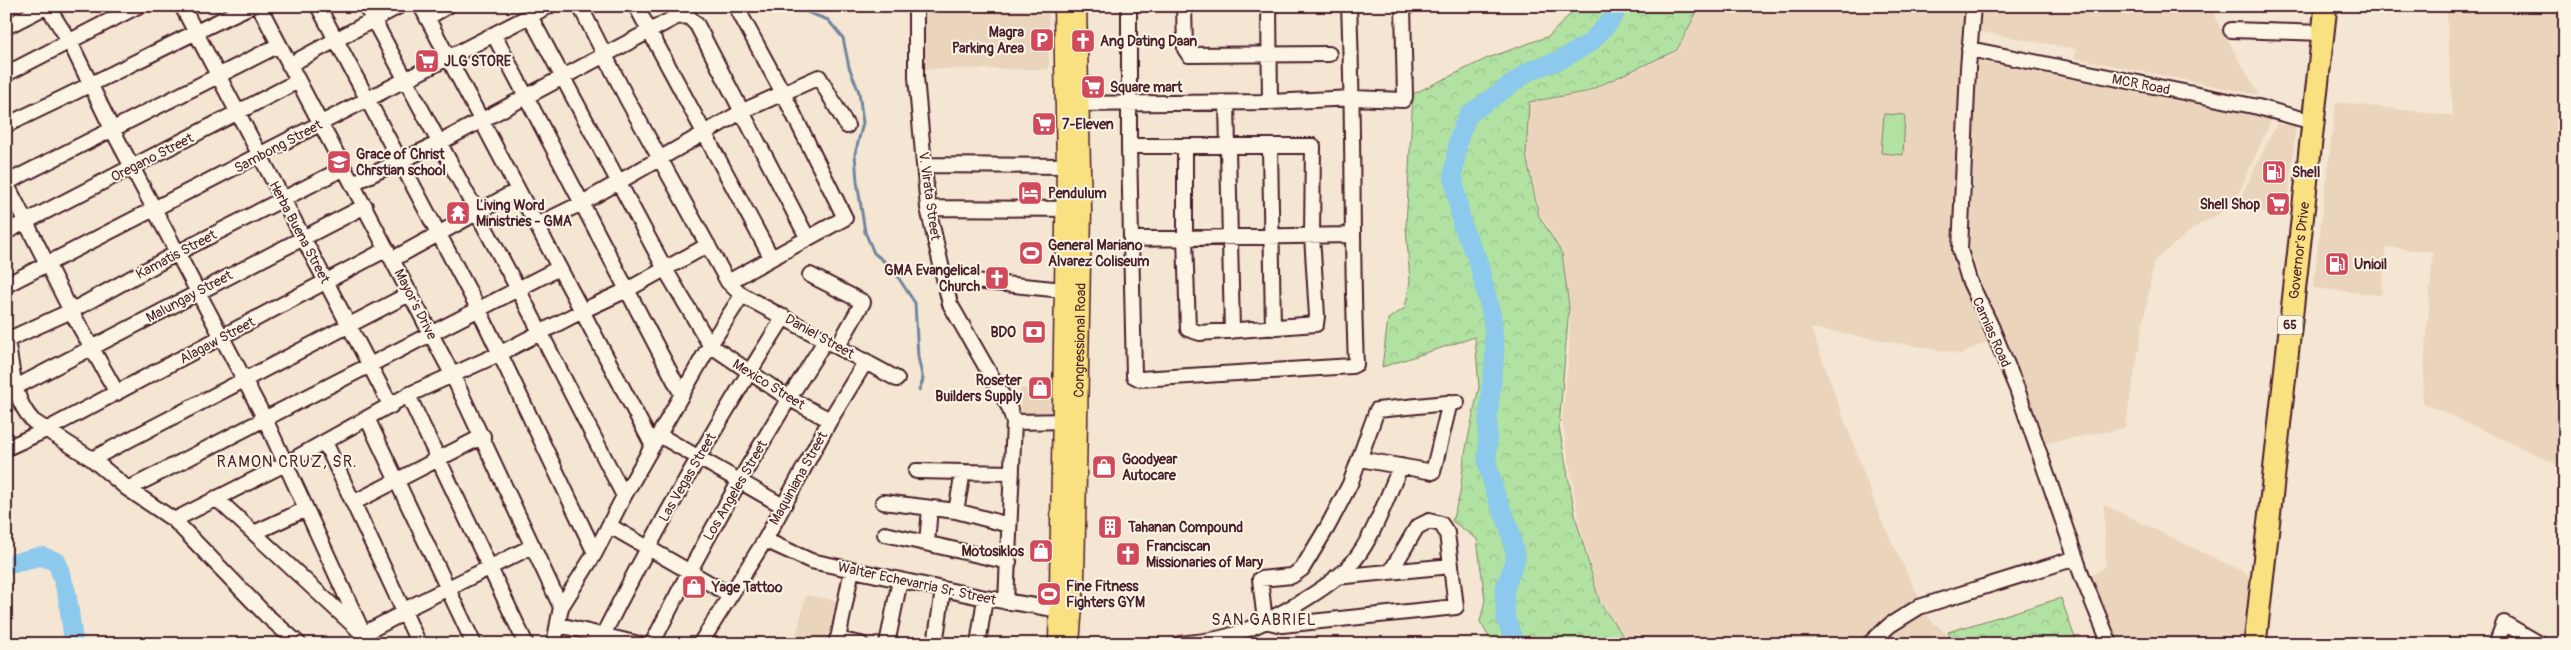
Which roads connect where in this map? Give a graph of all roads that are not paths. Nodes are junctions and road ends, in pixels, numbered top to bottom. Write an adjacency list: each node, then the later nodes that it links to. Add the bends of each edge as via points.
1 (47, 6): 27 (street); 34 (street)
2 (138, 6): 34 (street)
3 (182, 6): 30 (street, Herba Buena Street)
4 (251, 6): 30 (street)
5 (259, 6): 35 (street, Mayor's Drive)
6 (318, 6): 33 (street)
7 (366, 6): 26 (street)
8 (399, 6): 26 (street)
9 (448, 6): 24 (street)
10 (549, 6): 25 (street, Sambong Street)
11 (580, 6): 37 (street, Daniel Street)
12 (636, 6): 28 (street)
13 (916, 6): 73 (street, V. Virata Street, via 916,76)
14 (1063, 6): 54 (main road, Congressional Road)
15 (1077, 6): 54 (main road, Congressional Road)
16 (1129, 6): 55 (street)
17 (1184, 6): 38 (street, via 1185,49 1189,55)
18 (1269, 6): 38 (street)
19 (1349, 6): 50 (street)
20 (1402, 6): 50 (street, via 1405,99)
21 (1974, 6): 36 (street, Camias Road)
22 (2326, 6): 31 (highway, Governor's Drive / 65)
23 (738, 10): 48 (street)
24 (424, 12): 40 (street)
25 (530, 16): 32 (street, Sambong Street); 43 (street)
26 (373, 20): 33 (street); 46 (street)
27 (6, 27)
28 (649, 30): 37 (street); 56 (street, via 676,17 693,19); 64 (street)
29 (2231, 30): 31 (street)
30 (196, 32): 44 (street, Herba Buena Street); 47 (street)
31 (2323, 33): 59 (highway, Governor's Drive / 65)
32 (494, 35): 40 (street, Sambong Street); 49 (street)
33 (337, 39): 41 (street); 51 (street)
34 (70, 42): 42 (street); 47 (street)
35 (279, 45): 41 (street, Mayor's Drive); 44 (street)
36 (1969, 49): 59 (street, MCR Road, via 2258,107); 186 (street, Camias Road, via 1960,250 1969,280 2017,389)
37 (604, 54): 43 (street); 71 (street, Daniel Street)
38 (1270, 54): 39 (street); 52 (street)
39 (1329, 54)
40 (448, 58): 46 (street, Sambong Street); 58 (street)
41 (289, 64): 45 (street, Mayor's Drive)
42 (6, 74)
43 (562, 76): 49 (street); 77 (street)
44 (220, 77): 57 (street, Herba Buena Street); 63 (street)
45 (298, 80): 57 (street, Oregano Street); 60 (street, Mayor's Drive)
46 (405, 80): 51 (street, Sambong Street); 65 (street)
47 (92, 86): 61 (street); 63 (street)
48 (783, 93): 56 (street); 62 (street, via 820,77); 95 (street, via 845,218)
49 (526, 96): 58 (street); 82 (street)
50 (1353, 98): 52 (street); 92 (street)
51 (368, 100): 60 (street, Sambong Street); 72 (street)
52 (1270, 102): 53 (street)
53 (1227, 103): 55 (street); 68 (street)
54 (1072, 104): 55 (street); 74 (main road, Congressional Road); 85 (main road, Congressional Road)
55 (1130, 104): 66 (street)
56 (743, 111): 64 (street); 95 (street)
57 (237, 113): 70 (street, Herba Buena Street); 75 (street, Oregano Street)
58 (482, 121): 65 (street); 80 (street)
59 (2313, 122): 225 (highway, Governor's Drive / 65)
60 (322, 123): 70 (street, Sambong Street); 76 (street, Mayor's Drive)
61 (6, 125)
62 (847, 126)
63 (113, 131): 75 (street); 78 (street)
64 (704, 135): 71 (street); 103 (street)
65 (439, 144): 72 (street); 87 (street)
66 (1129, 146): 67 (street); 99 (street)
67 (1185, 147): 68 (street); 98 (street)
68 (1228, 147): 69 (street); 96 (street)
69 (1270, 147): 93 (street); 94 (street, via 1314,146)
70 (259, 156): 81 (street, Herba Buena Street); 86 (street, Sambong Street)
71 (661, 158): 77 (street); 100 (street, Daniel Street)
72 (398, 160): 79 (street); 91 (street)
73 (924, 165): 74 (street); 84 (street, V. Virata Street)
74 (1066, 166): 85 (main road, Congressional Road)
75 (132, 167): 86 (street); 88 (street, Oregano Street)
76 (344, 168): 79 (street, Mayor's Drive); 81 (street, Kamatis Street)
77 (619, 182): 82 (street); 106 (street)
78 (6, 183): 88 (street)
79 (353, 184): 83 (street, Mayor's Drive)
80 (518, 190): 87 (street, Alagaw Street); 89 (street)
81 (283, 199): 97 (street, Herba Buena Street); 101 (street, Kamatis Street)
82 (582, 203): 89 (street); 113 (street)
83 (365, 206): 97 (street, Malungay Street); 102 (street, Mayor's Drive)
84 (928, 208): 85 (street); 108 (street, V. Virata Street)
85 (1073, 209): 114 (main road, Congressional Road); 149 (main road, Congressional Road)
86 (155, 210): 101 (street); 104 (street, Sambong Street)
87 (476, 213): 91 (street, Alagaw Street); 112 (street)
88 (26, 222): 90 (street, Oregano Street); 104 (street)
89 (537, 225): 105 (street)
90 (6, 232)
91 (438, 234): 102 (street, Alagaw Street); 118 (street)
92 (1352, 235): 94 (street); 99 (street, via 1355,366 1140,379 1134,376)
93 (1272, 236): 94 (street); 96 (street); 123 (street)
94 (1312, 236): 123 (street, via 1317,322)
95 (807, 237): 103 (street)
96 (1229, 237): 98 (street); 124 (street)
97 (302, 238): 109 (street, Herba Buena Street); 115 (street, Malungay Street)
98 (1185, 238): 99 (street); 124 (street, via 1188,329 1200,333)
99 (1132, 239)
100 (708, 245): 106 (street); 110 (street, Daniel Street)
101 (177, 253): 115 (street); 119 (street, Kamatis Street)
102 (390, 254): 109 (street, Alagaw Street); 116 (street, Mayor's Drive)
103 (771, 257): 110 (street)
104 (48, 265): 111 (street, Sambong Street); 119 (street)
105 (559, 268): 112 (street); 120 (street)
106 (665, 269): 113 (street); 130 (street)
107 (810, 275): 129 (street, Los Angeles Street, via 863,302)
108 (944, 278): 114 (street); 150 (street, V. Virata Street, via 950,304 1009,407)
109 (327, 281): 122 (street, Herba Buena Street); 127 (street, Alagaw Street)
110 (728, 282): 117 (street, Daniel Street)
111 (6, 285)
112 (518, 289): 118 (street); 125 (street)
113 (627, 290): 120 (street); 142 (street)
114 (1063, 290): 148 (main road, Congressional Road)
115 (198, 292): 127 (street); 131 (street, Malungay Street)
116 (411, 293): 122 (street); 126 (street, Mayor's Drive)
117 (742, 296): 121 (street, Daniel Street); 130 (street)
118 (479, 310): 126 (street); 132 (street)
119 (70, 311): 128 (street, Kamatis Street); 131 (street)
120 (582, 311): 125 (street); 153 (street)
121 (784, 317): 129 (street, Daniel Street); 135 (street, Las Vegas Street)
122 (350, 326): 134 (street, Herba Buena Street); 138 (street)
123 (1273, 328): 124 (street)
124 (1232, 331)
125 (538, 332): 132 (street); 168 (street)
126 (432, 334): 134 (street); 136 (street, Mayor's Drive)
127 (222, 337): 138 (street); 140 (street, Alagaw Street)
128 (7, 338): 139 (street)
129 (832, 344): 133 (street, Daniel Street); 143 (street, Los Angeles Street)
130 (710, 345): 135 (street, Mexico Street); 142 (street)
131 (91, 348): 139 (street, Malungay Street); 140 (street)
132 (501, 353): 136 (street); 185 (street)
133 (866, 361): 137 (street, Daniel Street); 147 (street, Maquiniana Street)
134 (370, 365): 144 (street, Herba Buena Street); 146 (street)
135 (749, 371): 143 (street, Mexico Street); 156 (street, Las Vegas Street)
136 (452, 374): 141 (street); 152 (street, Mayor's Drive)
137 (897, 379)
138 (244, 380): 146 (street); 158 (street)
139 (14, 388): 151 (street, via 25,412)
140 (117, 393): 151 (street, Alagaw Street)
141 (408, 395): 144 (street); 157 (street)
142 (682, 395): 153 (street)
143 (788, 398): 147 (street, Mexico Street); 166 (street, Los Angeles Street)
144 (391, 406): 145 (street)
145 (367, 418): 154 (street); 165 (street)
146 (265, 419): 160 (street); 167 (street)
147 (830, 420): 172 (street, Maquiniana Street)
148 (1061, 421): 149 (street); 150 (street); 202 (main road, Congressional Road)
149 (1079, 421): 202 (main road, Congressional Road)
150 (1014, 422): 164 (street)
151 (46, 430): 155 (street, Alagaw Street); 158 (street)
152 (482, 436): 157 (street); 183 (street, Mayor's Drive)
153 (656, 441): 156 (street); 168 (street)
154 (325, 442): 160 (street); 170 (street)
155 (9, 447)
156 (698, 456): 166 (street); 184 (street, Las Vegas Street)
157 (439, 457): 165 (street); 189 (street)
158 (92, 459): 167 (street)
159 (1360, 459): 161 (street); 161 (street, via 1377,410 1453,402 1433,472); 203 (street, via 1328,526 1302,569 1292,576 1260,579)
160 (285, 464): 169 (street); 174 (street)
161 (1401, 466): 193 (street, via 1361,550)
162 (916, 471): 163 (street)
163 (963, 472): 164 (street); 175 (street)
164 (1012, 473): 178 (street)
165 (397, 480): 170 (street); 195 (street)
166 (739, 481): 172 (street); 191 (street, Los Angeles Street)
167 (128, 489): 176 (street)
168 (624, 496): 177 (street)
169 (216, 498): 176 (street); 179 (street)
170 (353, 502): 201 (street)
171 (883, 502): 173 (street)
172 (783, 506): 181 (street, Maquiniana Street)
173 (930, 508): 175 (street); 182 (street)
174 (306, 509): 179 (street); 205 (street)
175 (956, 511): 178 (street)
176 (174, 520): 208 (street, via 266,615)
177 (610, 526): 184 (street); 185 (street)
178 (1009, 526): 187 (street)
179 (254, 533): 205 (street)
180 (885, 534): 182 (street)
181 (765, 540): 190 (street, Walter Echevarria Sr. Street, via 812,561); 197 (street, Maquiniana Street)
182 (927, 543): 187 (street)
183 (533, 546): 189 (street); 200 (street, Mayor's Drive)
184 (647, 546): 191 (street); 206 (street, Las Vegas Street)
185 (595, 553): 200 (street)
186 (2076, 558): 223 (street, via 1919,607 1890,625); 224 (street, Camias Road)
187 (1009, 562): 199 (street)
188 (1451, 566): 192 (street); 192 (street, via 1447,533 1441,524 1429,521 1418,528); 203 (street, via 1456,607 1282,625)
189 (489, 568): 195 (street); 211 (street)
190 (852, 569): 194 (street, Walter Echevarria Sr. Street); 207 (street)
191 (688, 571): 197 (street); 214 (street, Los Angeles Street)
192 (1390, 571): 193 (street)
193 (1336, 577): 203 (street)
194 (900, 580): 196 (street, Walter Echevarria Sr. Street); 217 (street)
195 (448, 588): 201 (street); 210 (street)
196 (943, 590): 198 (street, Walter Echevarria Sr. Street); 218 (street)
197 (730, 595): 215 (street, Maquiniana Street)
198 (985, 598): 199 (street, Walter Echevarria Sr. Street); 219 (street)
199 (1006, 602): 202 (street, Walter Echevarria Sr. Street)
200 (561, 607): 204 (street)
201 (404, 611): 205 (street); 209 (street)
202 (1066, 611): 220 (main road, Congressional Road); 221 (main road, Congressional Road)
203 (1265, 622): 222 (street, via 1228,636)
204 (559, 625): 206 (street); 212 (street)
205 (365, 639)
206 (602, 639): 213 (street)
207 (837, 642): 216 (street)
208 (299, 644)
209 (420, 644)
210 (474, 644)
211 (526, 644)
212 (554, 644)
213 (639, 644)
214 (652, 644)
215 (700, 644)
216 (861, 644)
217 (887, 644)
218 (935, 644)
219 (978, 644)
220 (1058, 644)
221 (1070, 644)
222 (1180, 644)
223 (1869, 644)
224 (2110, 644)
225 (2255, 644)
226 (2496, 644): 227 (street, via 2504,624)
227 (2540, 644)

